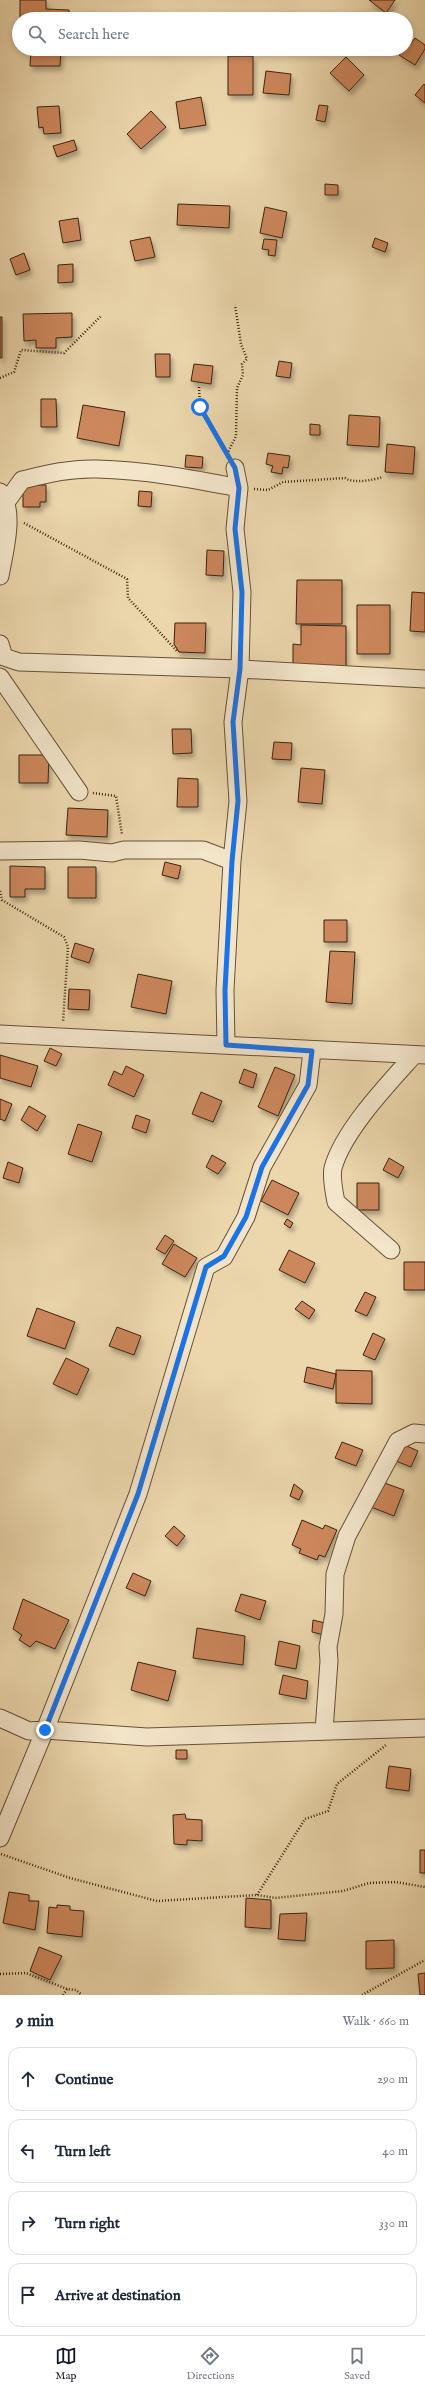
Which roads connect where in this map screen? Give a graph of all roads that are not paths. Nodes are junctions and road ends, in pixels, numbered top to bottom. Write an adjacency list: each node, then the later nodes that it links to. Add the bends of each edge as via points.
1 (231, 461): 2 (street)
2 (239, 488): 3 (street, via 191,479 97,469 61,471 22,480); 6 (street, via 235,529 242,592)
3 (4, 496): 4 (street, via 7,537)
4 (0, 576)
5 (2, 650): 6 (street, via 19,662); 7 (street)
6 (240, 669): 8 (street); 11 (street, via 233,722 238,801)
7 (0, 676): 9 (street)
8 (425, 679)
9 (80, 792)
10 (0, 851): 11 (street, via 79,850 112,853 124,850 203,850)
11 (232, 861): 13 (street, via 225,990)
12 (0, 1034): 13 (street)
13 (226, 1045): 14 (street)
14 (312, 1051): 15 (street); 20 (street, via 308,1085 262,1167 246,1217 224,1256 206,1267 138,1494)
15 (420, 1055): 16 (street, via 389,1082 347,1139 333,1169 336,1202)
16 (391, 1250)
17 (425, 1434): 21 (street, via 414,1433 398,1441 347,1536 335,1574)
18 (0, 1718): 20 (street, via 29,1731)
19 (425, 1728): 21 (street)
20 (45, 1730): 21 (street, via 147,1737); 22 (street)
21 (324, 1731)
22 (0, 1838)

